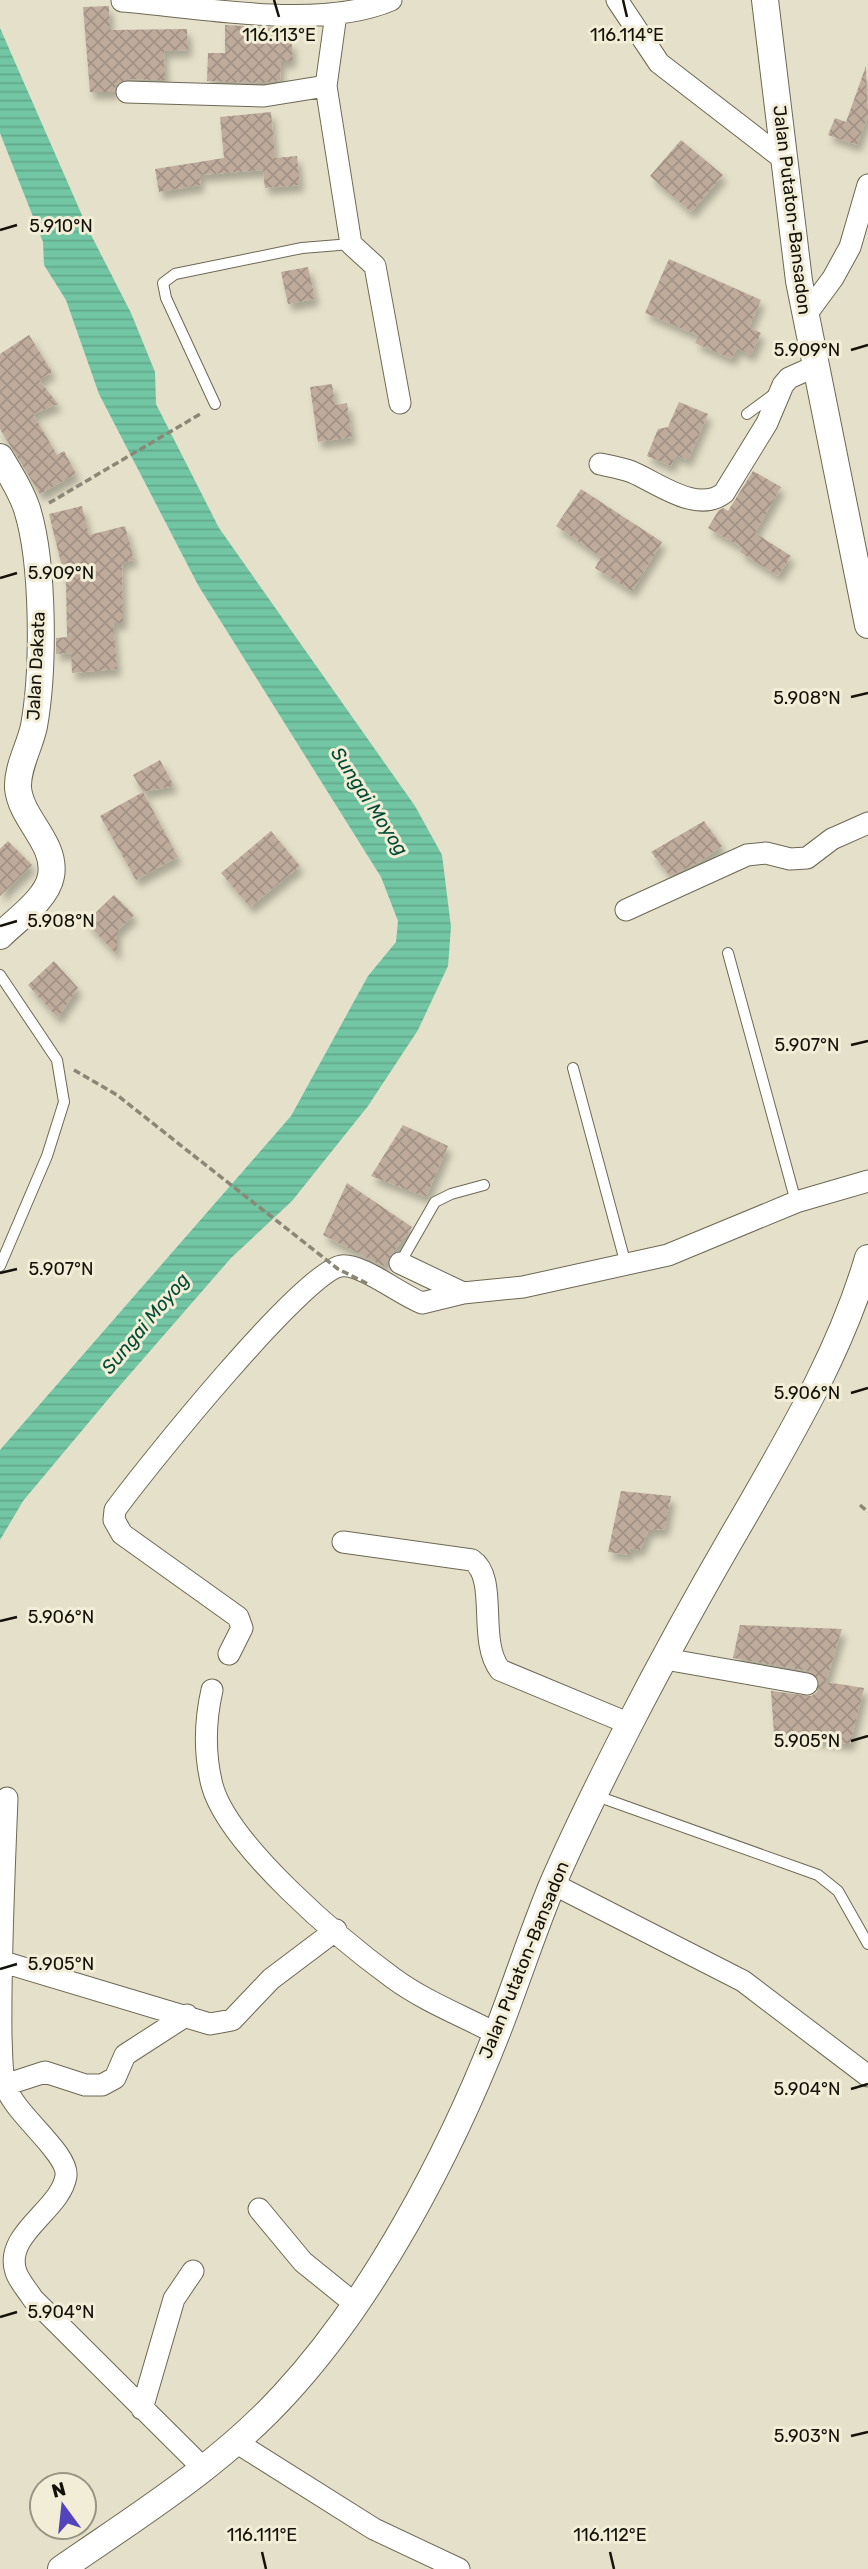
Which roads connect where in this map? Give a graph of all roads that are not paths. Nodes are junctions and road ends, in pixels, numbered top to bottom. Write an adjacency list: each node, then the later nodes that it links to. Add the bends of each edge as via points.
1 (391, 0): 5 (street, via 370,9)
2 (617, 0): 8 (street, via 659,63)
3 (765, 0): 8 (street, Jalan Putaton-Bansadon)
4 (122, 1): 5 (street, via 255,13)
5 (335, 14): 6 (street)
6 (326, 86): 7 (street, via 264,96); 10 (street)
7 (127, 92)
8 (786, 161): 11 (street, Jalan Putaton-Bansadon)
9 (868, 185): 11 (street, via 850,247)
10 (351, 244): 14 (street, via 375,266); 15 (lane, via 302,248 175,274 163,283)
11 (805, 316): 12 (street, Jalan Putaton-Bansadon)
12 (816, 366): 13 (street, via 789,378); 19 (street, Jalan Putaton-Bansadon)
13 (779, 391): 16 (lane); 18 (street, via 767,423 724,493 715,500 671,492 630,471)
14 (400, 402)
15 (215, 404)
16 (747, 414)
17 (0, 457): 22 (street, Jalan Dakata, via 19,488 34,538 40,612 34,726 18,789 47,848 51,877 43,894)
18 (600, 464)
19 (868, 625)
20 (868, 823): 21 (street, via 832,839 807,858 747,855)
21 (626, 910)
22 (0, 936)
23 (727, 953): 28 (lane)
24 (0, 975): 32 (lane, via 57,1060 64,1092 61,1115)
25 (573, 1068): 31 (lane)
26 (868, 1181): 28 (street)
27 (484, 1185): 30 (lane, via 435,1202)
28 (796, 1202): 31 (street, via 668,1255)
29 (868, 1258): 36 (street, Jalan Putaton-Bansadon, via 830,1360)
30 (400, 1263): 33 (street)
31 (626, 1265): 33 (street, via 523,1287)
32 (0, 1266)
33 (463, 1293): 35 (street, via 422,1303 357,1268 341,1266 326,1272 306,1286 260,1335 115,1510 114,1520 122,1534 238,1617 242,1628)
34 (343, 1542): 39 (street, via 472,1560 484,1574 486,1636 500,1670)
35 (229, 1654)
36 (665, 1658): 37 (street); 39 (street, Jalan Putaton-Bansadon)
37 (807, 1684)
38 (212, 1690): 43 (street, via 206,1740 217,1796 253,1850)
39 (630, 1724): 40 (street, Jalan Putaton-Bansadon)
40 (594, 1795): 42 (street, Jalan Putaton-Bansadon); 44 (lane, via 818,1875 838,1891)
41 (7, 1798): 45 (street)
42 (553, 1884): 47 (street, Jalan Putaton-Bansadon); 48 (street, via 743,1981)
43 (336, 1930): 46 (street, via 271,1979 232,2020 211,2024); 47 (street, via 394,1979)
44 (868, 1944)
45 (0, 1961): 46 (street); 49 (street)
46 (187, 2015): 49 (street, via 125,2055 115,2078 102,2085 86,2085 45,2072)
47 (497, 2034): 52 (street, Jalan Putaton-Bansadon, via 427,2187)
48 (868, 2076)
49 (5, 2085): 53 (street, via 19,2113 62,2160 66,2174 60,2193 16,2250 15,2271 33,2299)
50 (259, 2209): 52 (street, via 303,2262)
51 (192, 2271): 53 (street, via 174,2299)
52 (355, 2304): 54 (street, Jalan Putaton-Bansadon, via 285,2394)
53 (142, 2409): 55 (street)
54 (236, 2442): 55 (street, Jalan Putaton-Bansadon); 57 (street, via 374,2529)
55 (205, 2470): 56 (street, Jalan Putaton-Bansadon)
56 (61, 2569)
57 (459, 2569)

